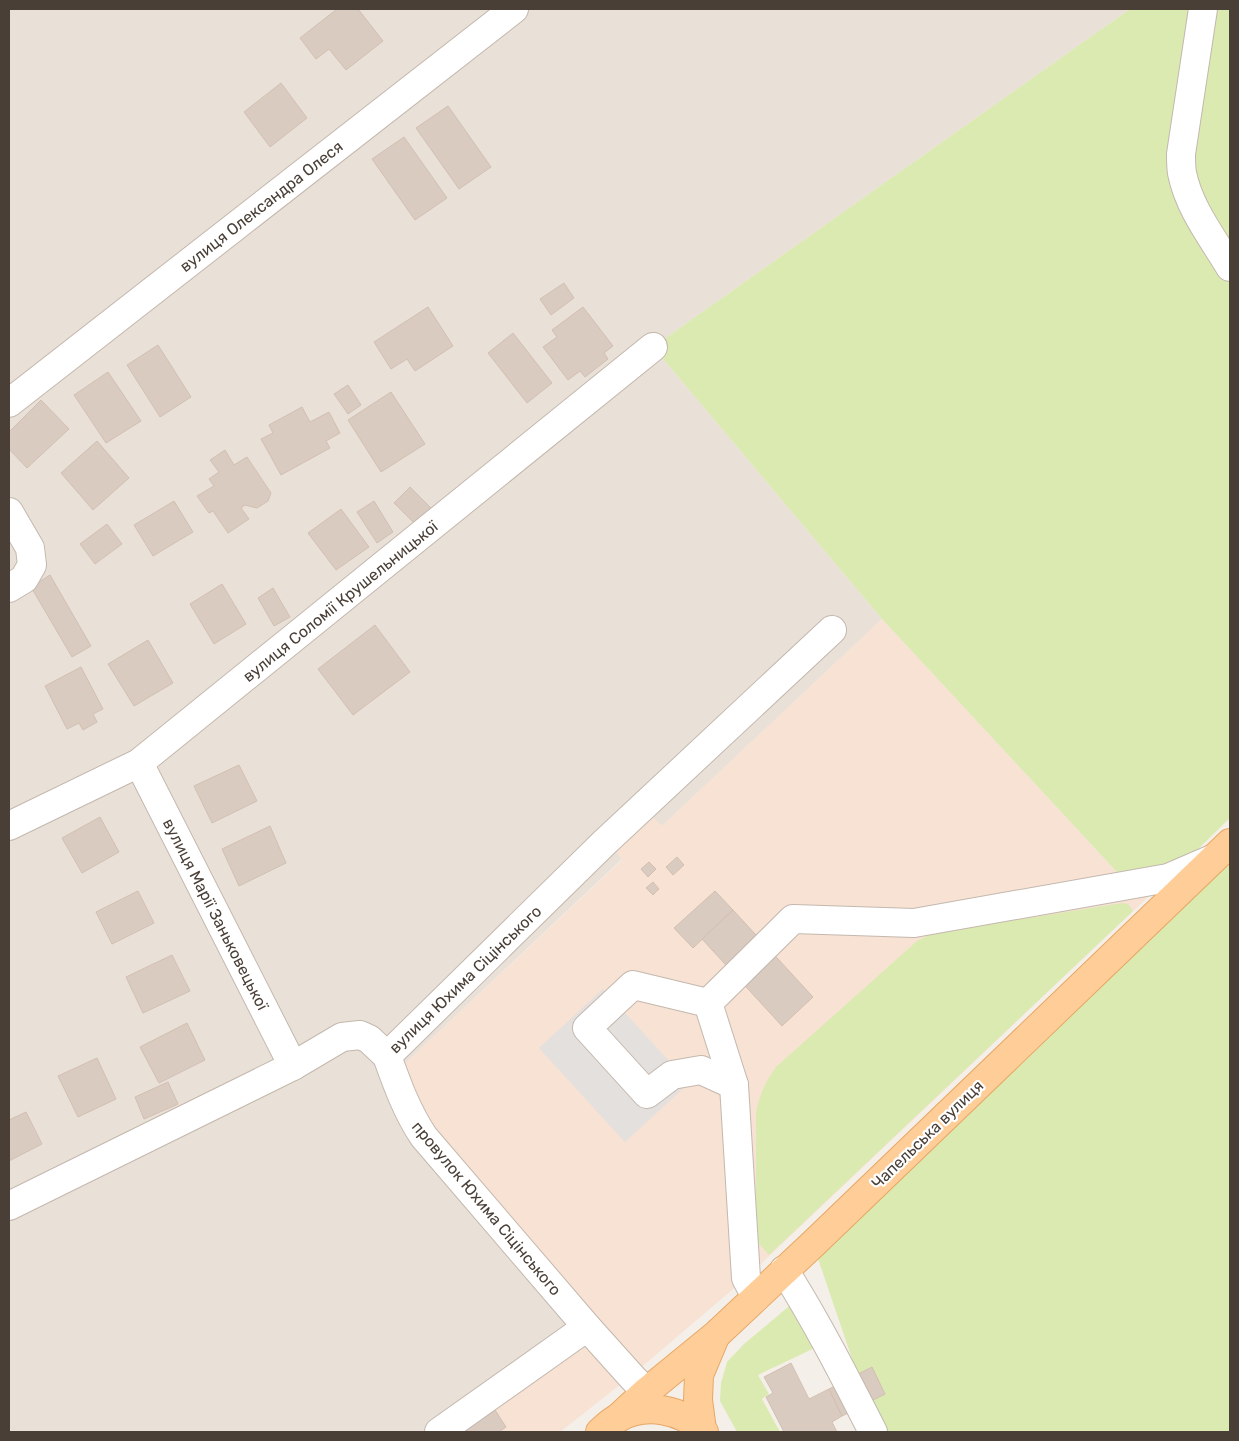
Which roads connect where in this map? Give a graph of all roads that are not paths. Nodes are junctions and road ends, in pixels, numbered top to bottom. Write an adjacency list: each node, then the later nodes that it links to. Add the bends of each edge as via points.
1 (514, 9): 5 (street, вулиця Олександра Олеся)
2 (1202, 9): 3 (street, via 1181,171 1194,207)
3 (1230, 266)
4 (653, 347): 9 (street, вулиця Соломії Крушельницької)
5 (9, 403)
6 (9, 512): 7 (street, via 30,548 32,565 24,579)
7 (9, 588)
8 (832, 630): 13 (street, вулиця Юхима Сіцінського, via 604,843)
9 (139, 763): 10 (street, вулиця Соломії Крушельницької); 14 (street, вулиця Марії Заньковецької)
10 (9, 826)
11 (1221, 851): 12 (street, via 1168,878 914,923 793,919); 17 (main road, Чапельська вулиця)
12 (708, 1003): 15 (street); 15 (street, via 633,985 587,1028 647,1094 672,1075 701,1070)
13 (387, 1056): 14 (street, вулиця Юхима Сіцінського, via 369,1039 351,1035 334,1041); 19 (street, провулок Юхима Сіцінського, via 404,1102 424,1137)
14 (293, 1066): 16 (street, вулиця Юхима Сіцінського)
15 (734, 1085): 18 (street, via 746,1278)
16 (9, 1206)
17 (784, 1270): 18 (main road, Чапельська вулиця); 25 (street)
18 (756, 1297): 20 (main road, Чапельська вулиця)
19 (587, 1327): 21 (street, провулок Юхима Сіцінського); 24 (street)
20 (717, 1334): 21 (main road, Чапельська вулиця); 23 (main road, via 699,1375 698,1400)
21 (646, 1392): 22 (main road, Чапельська вулиця)
22 (609, 1425): 23 (main road, via 639,1410 662,1410 684,1417)
23 (703, 1431)
24 (439, 1432)
25 (873, 1432)

